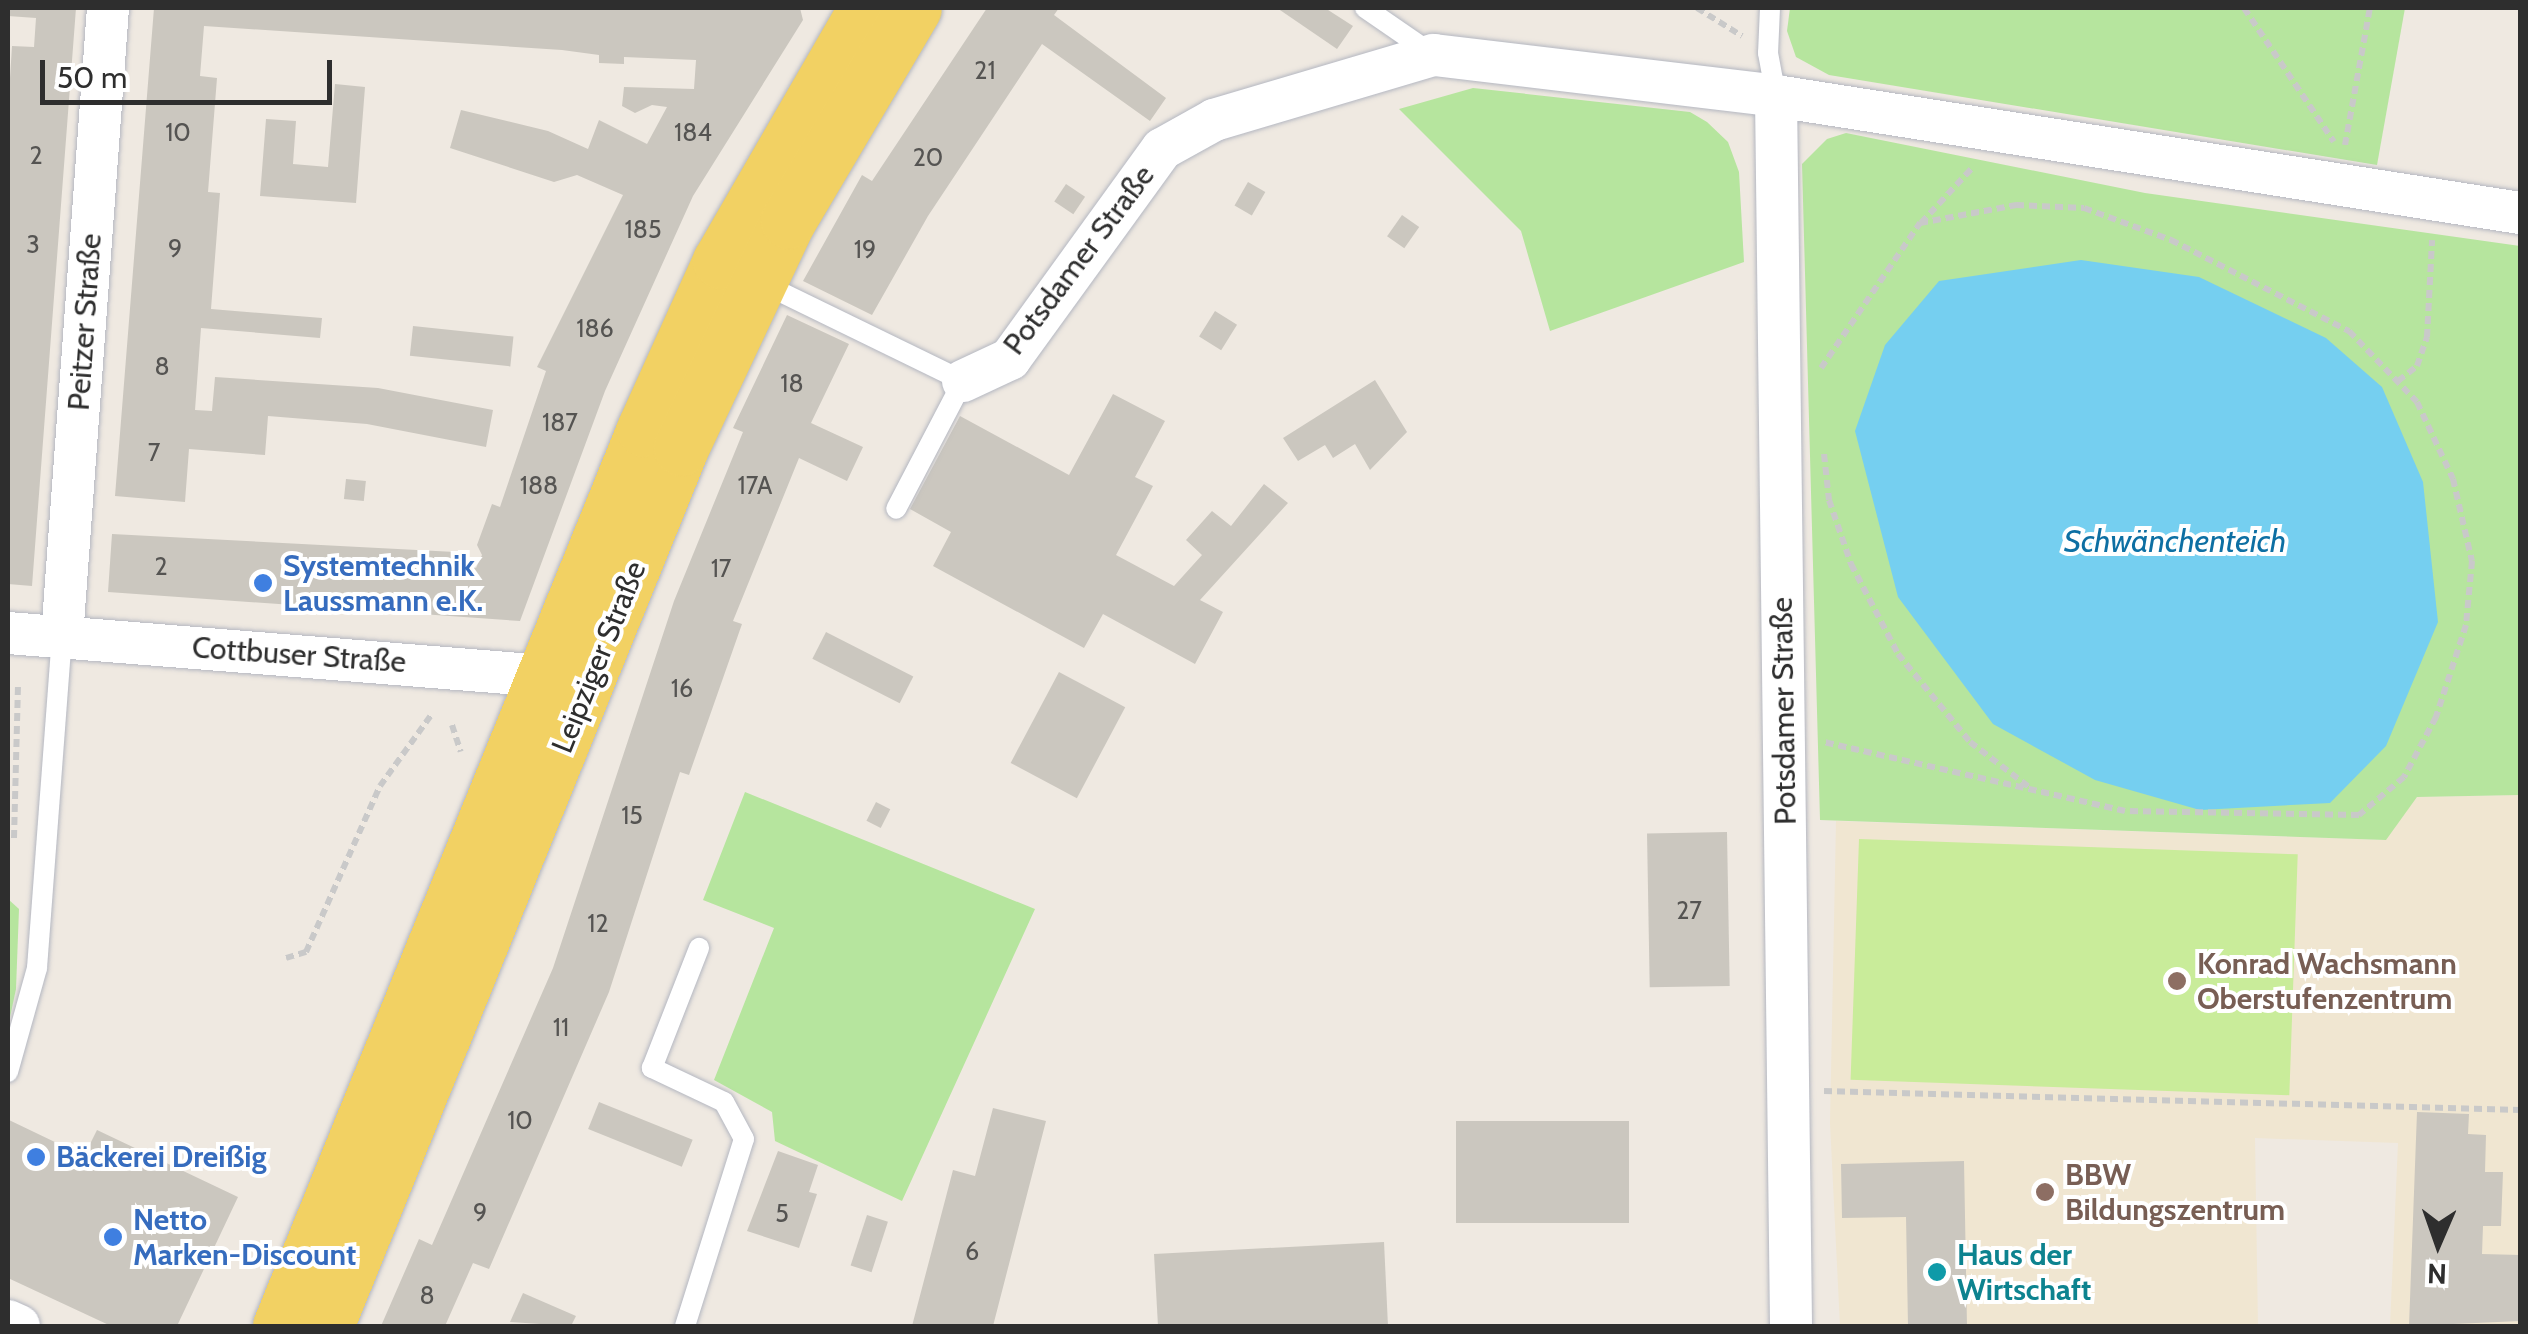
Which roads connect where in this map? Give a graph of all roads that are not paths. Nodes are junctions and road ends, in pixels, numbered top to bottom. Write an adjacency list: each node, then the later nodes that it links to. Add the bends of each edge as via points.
1 (108, 8): 13 (street, Peitzer Straße)
2 (866, 8): 14 (main road, Leipziger Straße, via 720,261 644,429)
3 (914, 8): 9 (main road, Leipziger Straße)
4 (1365, 8): 6 (lane)
5 (1770, 8): 7 (lane, via 1768,53)
6 (1434, 55): 7 (street, Potsdamer Straße); 10 (street, Potsdamer Straße, via 1214,120 1162,148 1010,359)
7 (1776, 96): 8 (street, Potsdamer Straße, via 2442,205); 22 (street, Potsdamer Straße)
8 (2520, 212)
9 (759, 282): 10 (lane); 14 (main road, Leipziger Straße)
10 (963, 381): 11 (lane)
11 (896, 509)
12 (8, 633): 13 (street, Cottbuser Straße)
13 (62, 637): 14 (street, Cottbuser Straße); 16 (lane, via 36,968)
14 (567, 678): 19 (main road, Leipziger Straße); 20 (main road, Leipziger Straße)
15 (699, 948): 21 (lane, via 652,1068 724,1102 744,1139)
16 (8, 1072)
17 (8, 1321): 18 (street)
18 (19, 1326)
19 (280, 1326)
20 (326, 1326)
21 (685, 1326)
22 (1791, 1326)

